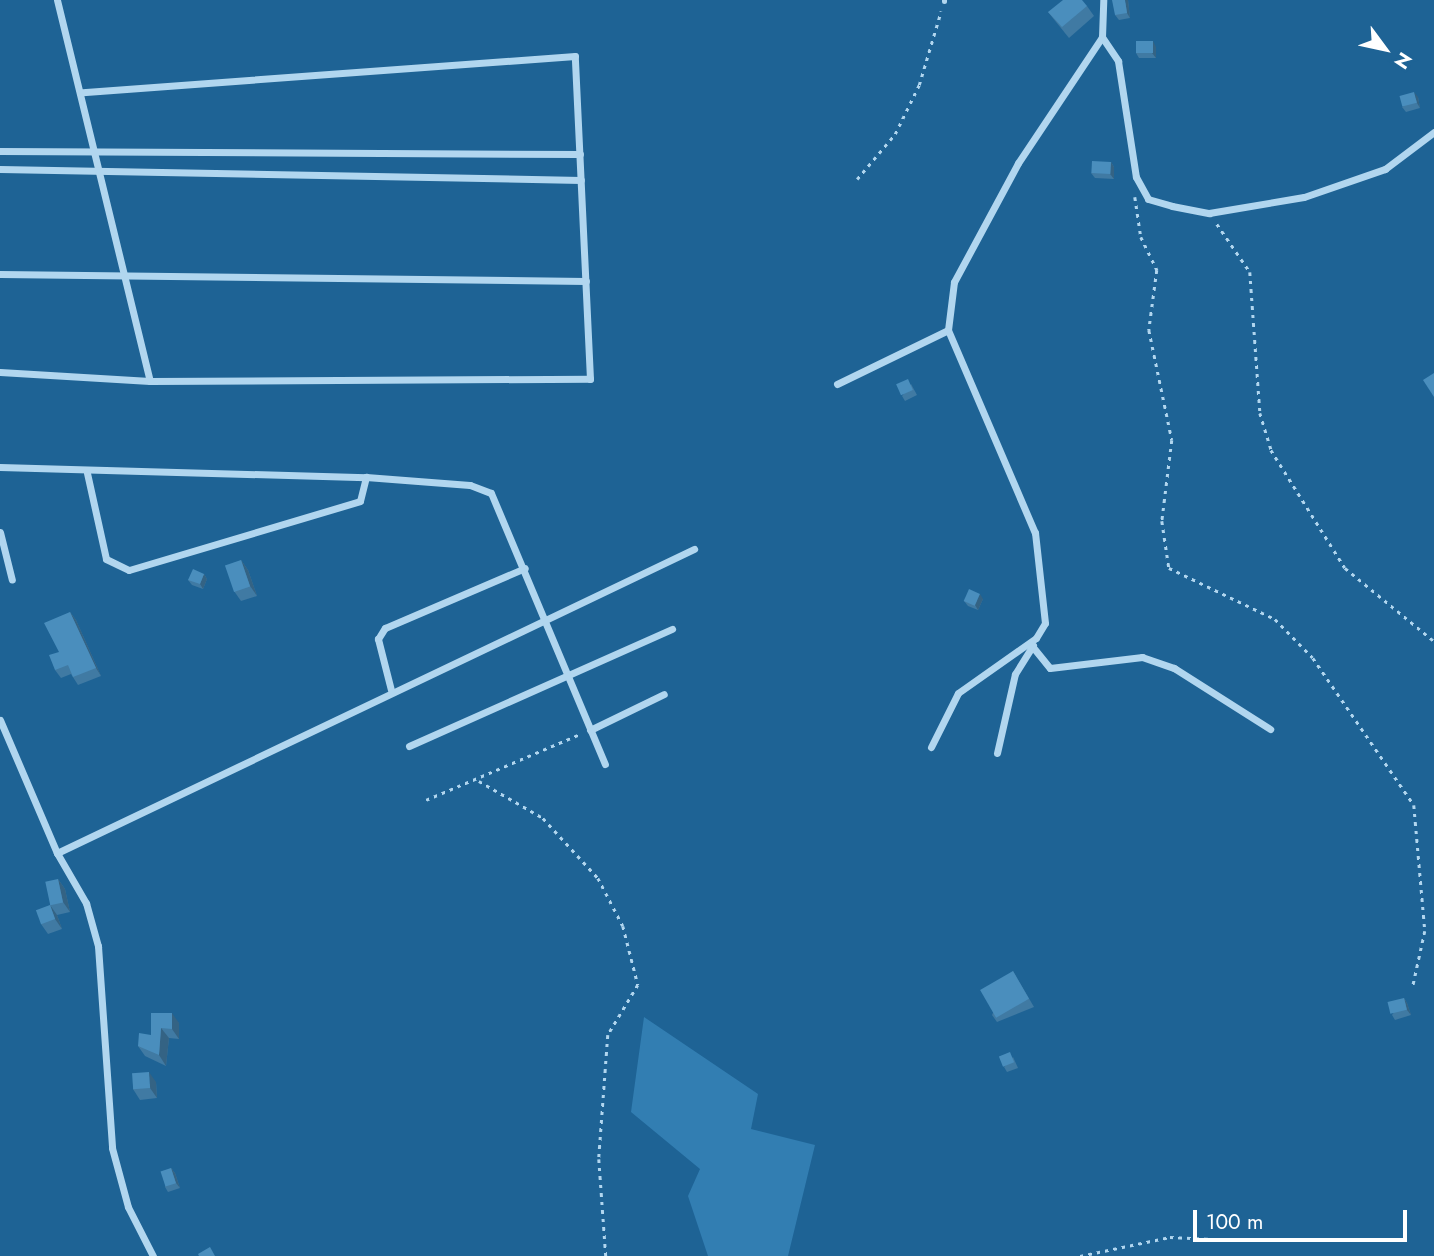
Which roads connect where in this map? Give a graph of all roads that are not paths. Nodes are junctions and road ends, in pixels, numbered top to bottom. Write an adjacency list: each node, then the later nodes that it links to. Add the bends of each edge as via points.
1 (57, 0): 4 (street)
2 (1103, 0): 3 (street)
3 (1102, 37): 5 (street, via 1124,85 1136,177 1148,199 1209,213 1304,197 1385,169); 15 (street, via 1018,163 954,282)
4 (82, 92): 7 (street); 8 (street, via 575,56)
5 (1434, 132)
6 (0, 151): 7 (street)
7 (95, 153): 8 (street); 10 (street)
8 (580, 153): 11 (street)
9 (0, 169): 10 (street)
10 (100, 173): 11 (street); 13 (street)
11 (582, 180): 14 (street)
12 (0, 274): 13 (street)
13 (124, 276): 14 (street); 17 (street)
14 (586, 281): 17 (street, via 590,379)
15 (948, 330): 18 (street); 28 (street, via 1035,533 1045,622)
16 (0, 372): 17 (street)
17 (150, 381)
18 (837, 384)
19 (0, 467): 20 (street)
20 (87, 472): 21 (street); 21 (street, via 106,559 129,570 360,502)
21 (366, 477): 24 (street, via 470,485 491,493)
22 (0, 533): 25 (street)
23 (694, 549): 26 (street)
24 (524, 568): 26 (street); 31 (street, via 385,628 378,639)
25 (12, 580)
26 (546, 621): 30 (street); 31 (street)
27 (672, 629): 30 (street)
28 (1036, 638): 29 (street); 37 (street, via 958,693)
29 (1032, 646): 34 (street, via 1050,668 1142,657 1174,667); 38 (street, via 1015,674)
30 (569, 678): 35 (street); 36 (street)
31 (391, 690): 40 (street)
32 (664, 694): 35 (street)
33 (0, 720): 40 (street)
34 (1270, 729)
35 (590, 730): 39 (street)
36 (409, 746)
37 (932, 747)
38 (997, 753)
39 (605, 764)
40 (57, 853): 41 (street, via 86,903 98,946 113,1148 128,1207)
41 (153, 1256)

